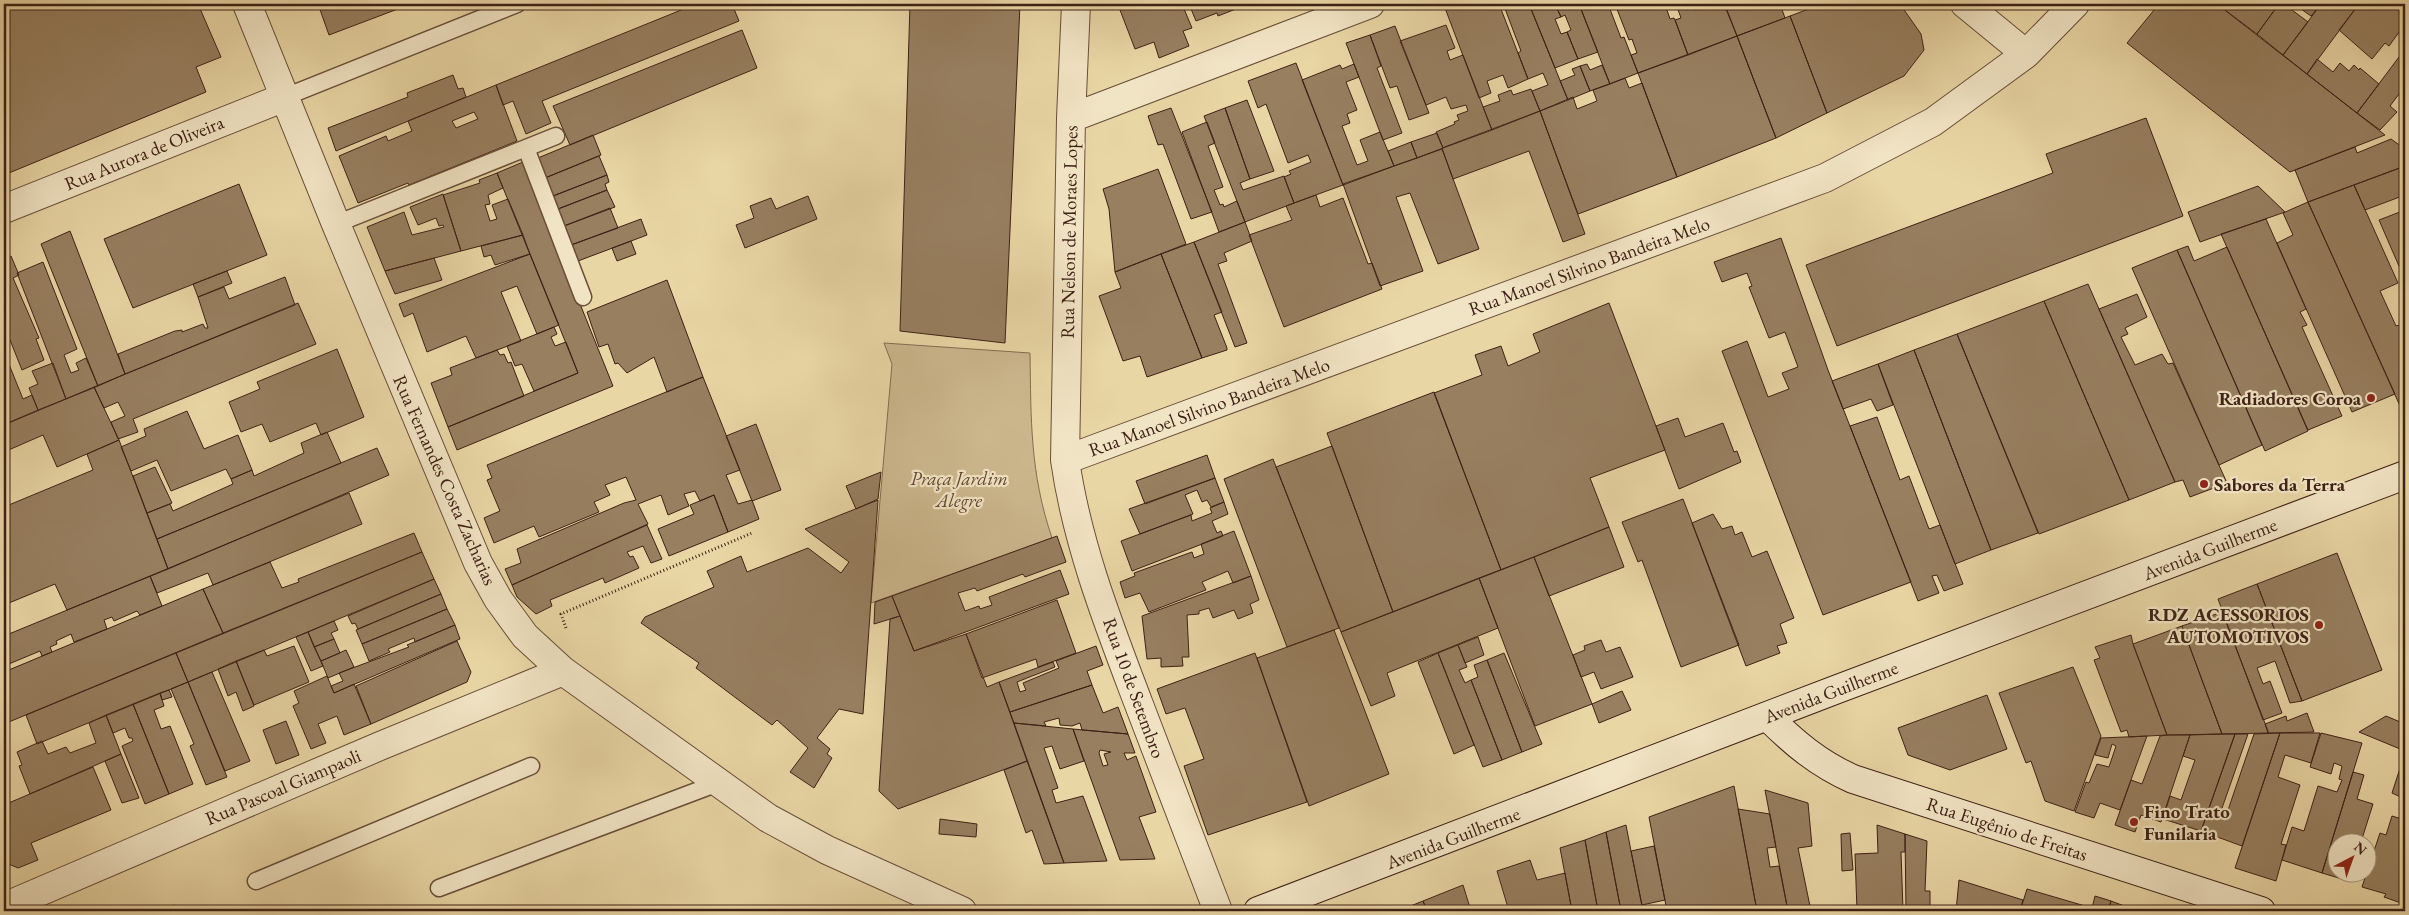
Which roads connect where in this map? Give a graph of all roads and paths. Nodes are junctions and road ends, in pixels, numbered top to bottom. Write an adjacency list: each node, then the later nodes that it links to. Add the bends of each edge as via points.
1 (247, 4): 8 (street, Rua Fernandes Costa Zacharias)
2 (517, 4): 8 (lane)
3 (1076, 4): 9 (street, Rua Nelson de Moraes Lopes)
4 (1370, 4): 9 (street)
5 (1965, 4): 7 (street)
6 (2075, 4): 7 (street, Rua Manoel Silvino Bandeira Melo)
7 (2026, 54): 15 (street, Rua Manoel Silvino Bandeira Melo, via 1933,122 1825,178)
8 (285, 97): 12 (street, Rua Aurora de Oliveira); 13 (street, Rua Fernandes Costa Zacharias)
9 (1071, 118): 15 (street, Rua Nelson de Moraes Lopes)
10 (556, 136): 11 (lane)
11 (526, 148): 13 (lane); 14 (lane)
12 (4, 209)
13 (336, 224): 19 (street, Rua Fernandes Costa Zacharias, via 478,563 498,599 525,636)
14 (583, 297)
15 (1065, 460): 27 (street, Rua 10 de Setembro, via 1072,505 1088,562)
16 (2405, 475): 20 (street, Avenida Guilherme)
17 (752, 533): 18 (path, via 561,614)
18 (568, 637)
19 (563, 671): 22 (street, Rua Fernandes Costa Zacharias); 25 (street, Rua Pascoal Giampaoli)
20 (1768, 717): 28 (street, Avenida Guilherme); 29 (street, Rua Eugênio de Freitas, via 1809,754 1853,779)
21 (531, 766): 23 (lane)
22 (718, 782): 24 (lane); 26 (street, Rua Fernandes Costa Zacharias, via 768,818 827,850)
23 (256, 881)
24 (439, 888)
25 (4, 907)
26 (962, 911)
27 (1218, 911)
28 (1258, 911)
29 (2261, 911)

